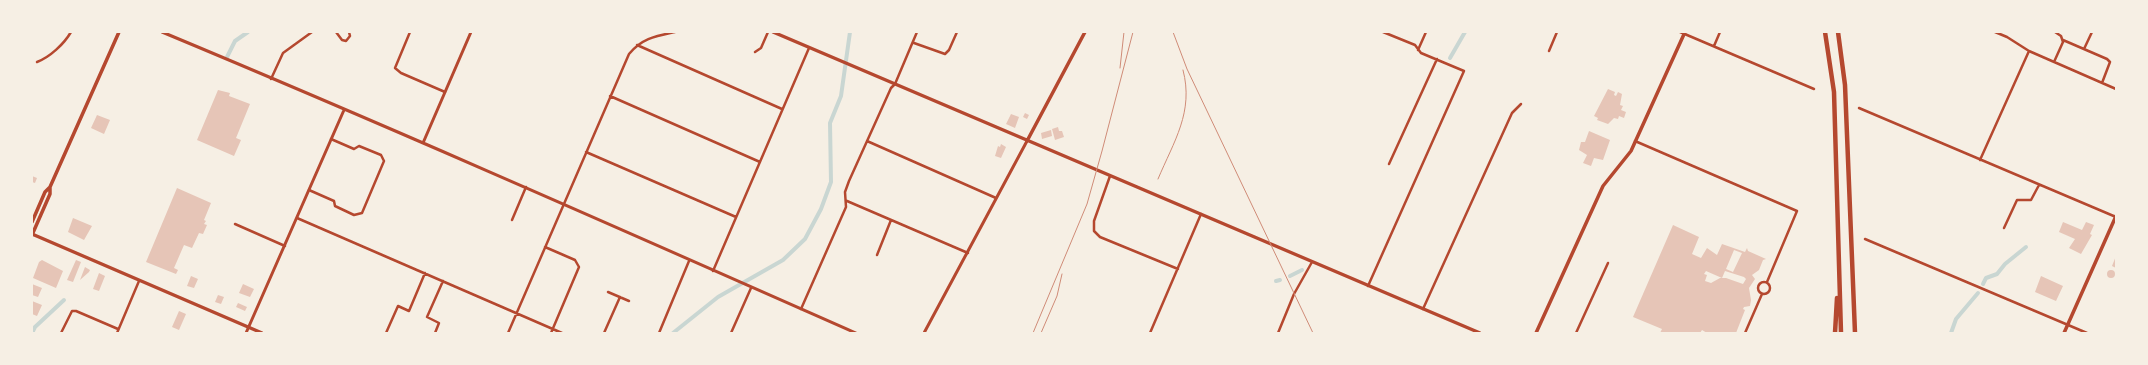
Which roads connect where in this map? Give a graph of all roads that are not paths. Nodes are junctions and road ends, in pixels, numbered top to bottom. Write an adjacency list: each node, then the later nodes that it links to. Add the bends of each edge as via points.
1 (71, 32): 36 (street, via 64,42)
2 (119, 32): 60 (main road)
3 (162, 32): 38 (street)
4 (312, 32): 38 (street, via 283,53)
5 (336, 32): 6 (street, via 344,41 349,38)
6 (349, 32)
7 (410, 32): 43 (street, via 395,68)
8 (471, 32): 43 (street)
9 (675, 32): 27 (street, via 650,38)
10 (768, 32): 33 (street, via 760,48)
11 (773, 32): 29 (main road)
12 (917, 32): 26 (street)
13 (957, 32): 26 (street, via 945,54)
14 (1085, 32): 51 (main road)
15 (1383, 32): 31 (street, via 1415,46)
16 (1426, 32): 31 (street)
17 (1557, 32): 32 (street)
18 (1720, 32): 28 (street)
19 (1825, 32): 87 (highway, via 1834,92)
20 (1838, 32): 97 (highway, via 1845,85)
21 (1996, 32): 34 (street)
22 (2055, 32): 25 (street)
23 (2092, 32): 30 (street)
24 (1683, 33): 28 (street); 52 (main road)
25 (2063, 40): 30 (street); 37 (street)
26 (914, 43): 40 (street)
27 (637, 45): 44 (street, via 624,64); 47 (street)
28 (1714, 46): 41 (street)
29 (809, 48): 40 (main road); 47 (street)
30 (2084, 49): 39 (street, via 2107,58 2110,62)
31 (1418, 50): 35 (street)
32 (1549, 51)
33 (755, 52)
34 (2029, 52): 37 (street); 55 (street)
35 (1437, 60): 57 (street); 91 (street, via 1464,71)
36 (37, 62)
37 (2054, 62): 39 (street)
38 (272, 78): 48 (street)
39 (2102, 83): 42 (street)
40 (895, 84): 50 (street); 51 (main road)
41 (1814, 89)
42 (2116, 89)
43 (445, 92): 53 (street)
44 (610, 96): 54 (street); 56 (street)
45 (1521, 104): 99 (street, via 1512,113)
46 (1859, 108): 55 (street)
47 (782, 109): 56 (street)
48 (344, 110): 49 (street); 53 (street)
49 (331, 139): 62 (street); 62 (street, via 354,149 359,146 381,155 384,161 362,213 354,215 335,206 334,201)
50 (867, 141): 63 (street); 64 (street, via 849,181)
51 (1027, 141): 58 (main road); 63 (street)
52 (1635, 141): 90 (street, via 1797,210); 122 (main road, via 1625,160 1603,186)
53 (422, 144): 61 (street)
54 (586, 152): 65 (street); 67 (street)
55 (1980, 160): 59 (street)
56 (760, 162): 67 (street)
57 (1389, 164)
58 (1110, 176): 66 (main road); 84 (street, via 1094,221 1094,231 1100,237)
59 (2039, 185): 68 (street); 74 (street, via 2031,200 2017,200)
60 (50, 187): 72 (main road, via 45,192); 75 (main road, via 50,194)
61 (527, 187): 65 (street); 70 (street)
62 (309, 190): 69 (street)
63 (996, 198): 79 (street)
64 (846, 201): 71 (street); 98 (street, via 846,207)
65 (563, 204): 78 (street); 81 (street)
66 (1202, 213): 82 (main road); 84 (street)
67 (736, 217): 85 (street)
68 (2116, 217): 101 (main road)
69 (296, 218): 77 (street); 86 (street)
70 (512, 220)
71 (891, 220): 79 (street); 80 (street)
72 (32, 222)
73 (235, 224): 77 (street)
74 (2004, 228)
75 (32, 234): 88 (main road)
76 (1865, 239): 101 (street)
77 (285, 246): 102 (street)
78 (545, 247): 100 (street); 104 (street, via 575,260 579,267)
79 (968, 253): 118 (street)
80 (877, 254)
81 (689, 261): 85 (street); 115 (street)
82 (1312, 262): 91 (main road); 120 (street, via 1294,294)
83 (1608, 263): 123 (street)
84 (1178, 269): 119 (street)
85 (713, 271): 92 (street)
86 (425, 273): 89 (street); 109 (street, via 409,311 398,306)
87 (1839, 277): 125 (highway); 126 (highway)
88 (139, 281): 102 (main road); 103 (street)
89 (443, 281): 100 (street); 110 (street, via 427,318 440,323)
90 (1766, 282): 94 (street, via 1770,287 1769,291); 94 (street, via 1758,285)
91 (1368, 286): 99 (main road)
92 (751, 288): 98 (street); 116 (street)
93 (608, 292): 95 (street)
94 (1762, 294): 124 (street)
95 (620, 297): 96 (street); 114 (street)
96 (630, 301)
97 (1854, 302): 127 (highway); 128 (highway)
98 (801, 309): 117 (street)
99 (1424, 309): 121 (main road)
100 (517, 313): 104 (street); 111 (street)
101 (2067, 325): 129 (main road); 130 (street)
102 (249, 328): 107 (street); 108 (main road)
103 (118, 329): 105 (street, via 72,311); 106 (street)
104 (553, 329): 112 (street); 113 (street)
105 (61, 333)
106 (117, 333)
107 (246, 333)
108 (262, 333)
109 (386, 333)
110 (435, 333)
111 (508, 333)
112 (551, 333)
113 (562, 333)
114 (604, 333)
115 (659, 333)
116 (732, 333)
117 (856, 333)
118 (924, 333)
119 (1150, 333)
120 (1278, 333)
121 (1480, 333)
122 (1536, 333)
123 (1576, 333)
124 (1745, 333)
125 (1835, 333)
126 (1841, 333)
127 (1855, 333)
128 (1858, 333)
129 (2064, 333)
130 (2087, 333)

